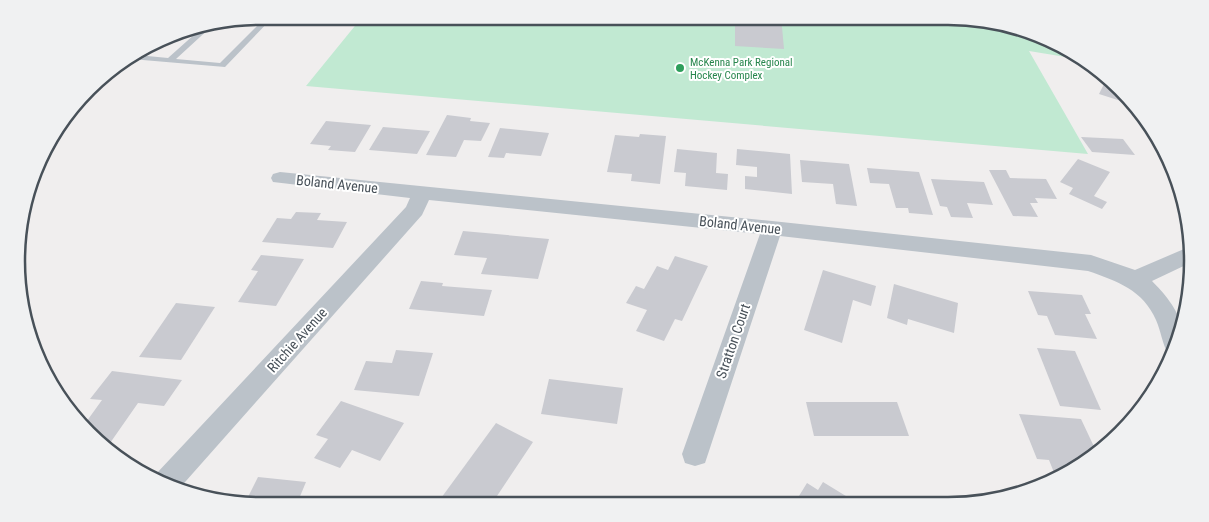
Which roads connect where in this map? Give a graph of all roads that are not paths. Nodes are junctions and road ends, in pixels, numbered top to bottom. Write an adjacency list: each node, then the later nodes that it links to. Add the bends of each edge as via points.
1 (263, 25): 4 (lane, via 222,65)
2 (201, 33): 4 (lane)
3 (142, 58): 4 (lane)
4 (170, 60)
5 (280, 178): 6 (street, Boland Avenue)
6 (422, 193): 7 (street, Boland Avenue); 12 (street, Ritchie Avenue, via 415,210)
7 (772, 228): 9 (street, Boland Avenue, via 1091,264); 11 (street, Stratton Court)
8 (1184, 257): 9 (street)
9 (1134, 280): 10 (street, via 1157,300)
10 (1173, 330)
11 (695, 454)
12 (170, 479)

